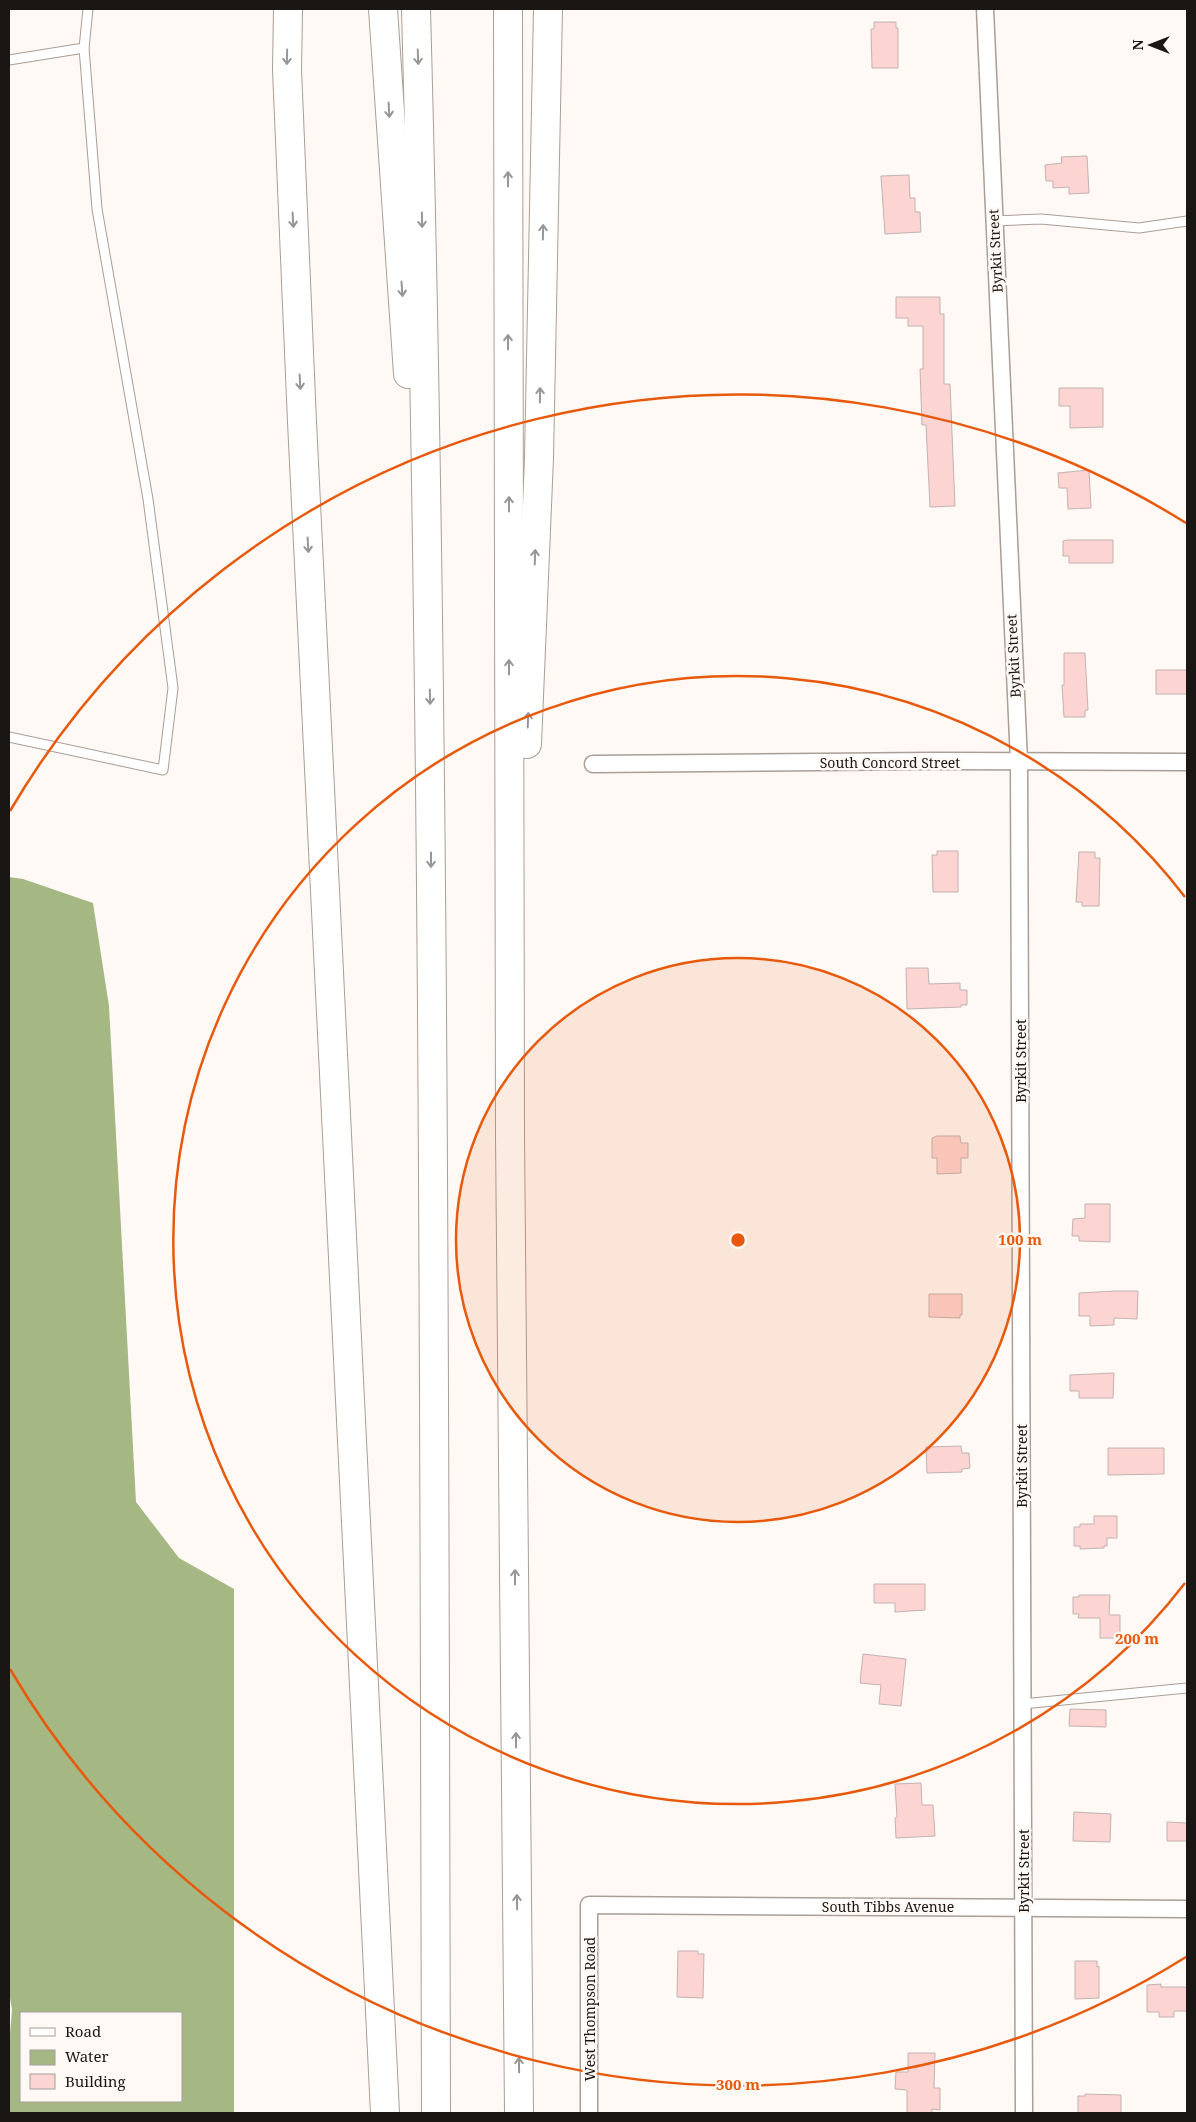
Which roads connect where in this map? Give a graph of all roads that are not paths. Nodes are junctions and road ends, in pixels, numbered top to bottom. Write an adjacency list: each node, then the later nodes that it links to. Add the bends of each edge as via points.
1 (88, 9): 8 (lane)
2 (288, 9): 23 (highway, one-way to 23, via 287,70 302,422)
3 (383, 9): 12 (highway, one-way to 12)
4 (416, 9): 12 (highway, one-way to 12)
5 (508, 9): 17 (highway, one-way to 5)
6 (548, 9): 17 (highway, one-way to 6, via 539,458)
7 (985, 9): 10 (street, Byrkit Street)
8 (84, 48): 9 (lane); 13 (lane, via 97,210 148,499 173,688 163,770)
9 (9, 60)
10 (994, 221): 11 (lane, via 1041,219 1139,228); 14 (street, Byrkit Street)
11 (1187, 221)
12 (430, 665): 24 (highway, one-way to 24)
13 (9, 737)
14 (1019, 761): 15 (street, South Concord Street); 16 (street, South Concord Street); 19 (street, Byrkit Street)
15 (1187, 762)
16 (593, 764)
17 (510, 1136): 25 (highway, one-way to 17)
18 (1187, 1688): 19 (lane)
19 (1022, 1704): 21 (street, Byrkit Street)
20 (589, 1905): 21 (street, South Tibbs Avenue); 26 (street, West Thompson Road)
21 (1023, 1907): 22 (street, South Tibbs Avenue); 27 (street, Byrkit Street)
22 (1187, 1909)
23 (385, 2113)
24 (436, 2113)
25 (519, 2113)
26 (589, 2113)
27 (1024, 2113)

